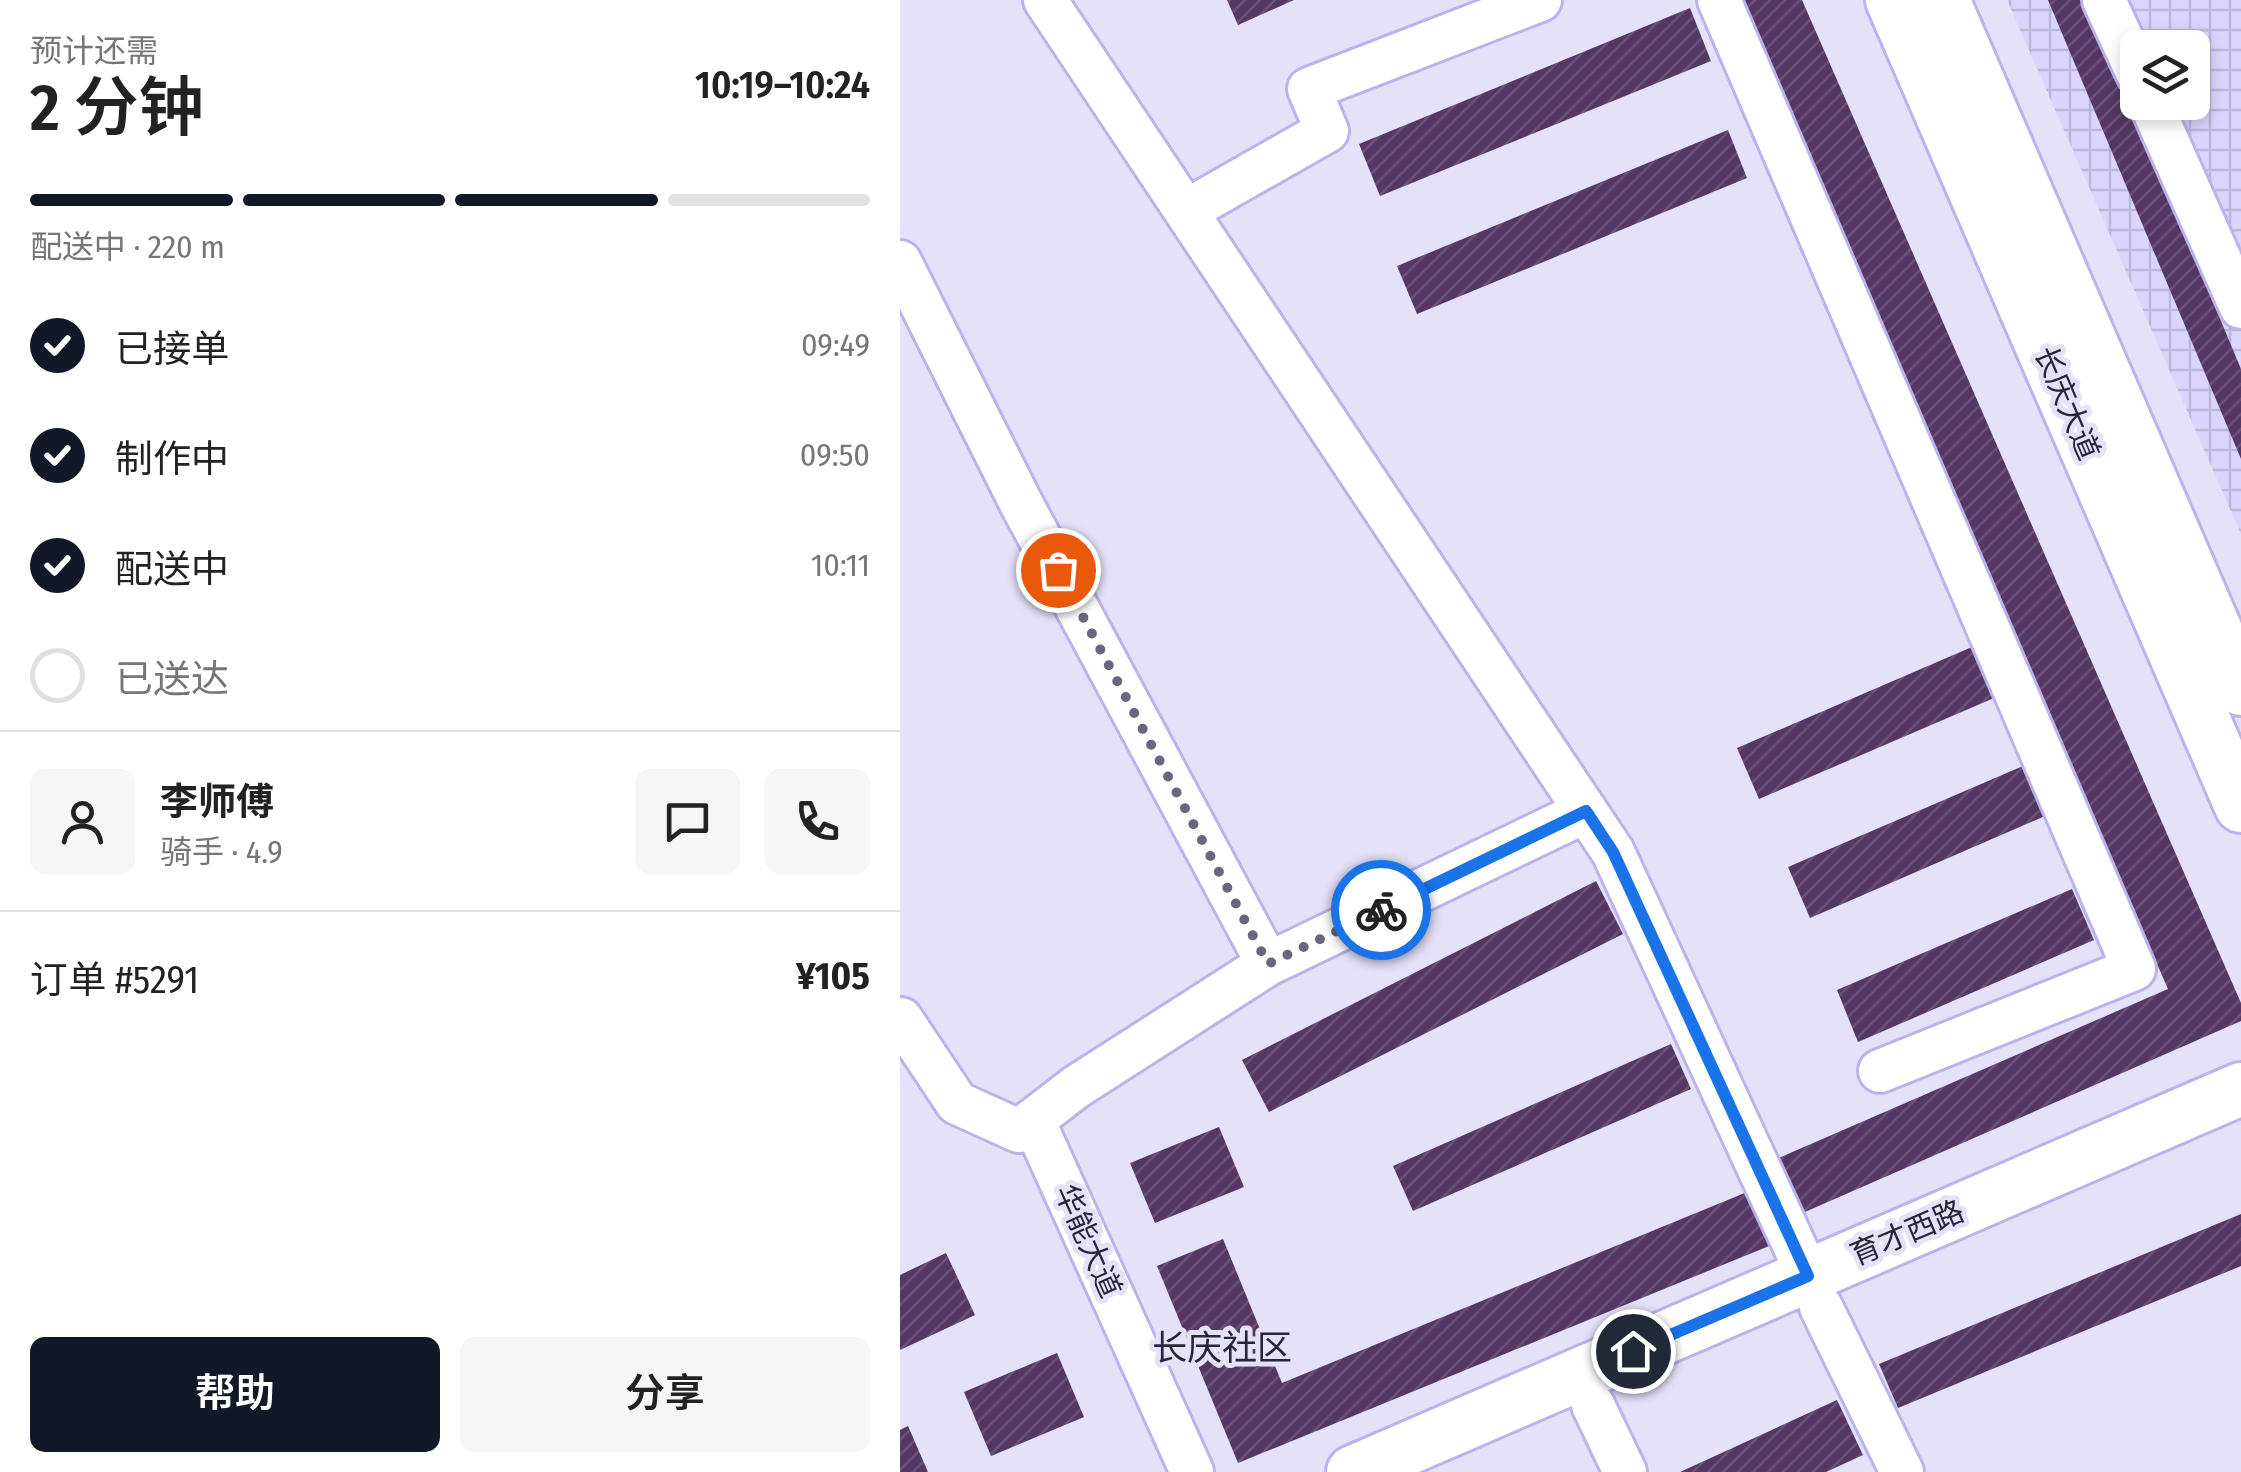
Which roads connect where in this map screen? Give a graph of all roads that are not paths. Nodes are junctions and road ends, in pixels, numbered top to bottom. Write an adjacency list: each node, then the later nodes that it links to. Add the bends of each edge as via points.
1 (1045, 0): 9 (street)
2 (1540, 0): 9 (street, via 1309,89 1327,131)
3 (1720, 0): 17 (street, via 2134,969)
4 (1892, 0): 13 (main road, 长庆大道)
5 (1943, 0): 12 (main road, 长庆大道)
6 (2104, 0): 7 (street)
7 (2120, 35)
8 (2158, 120): 11 (street)
9 (1186, 211): 14 (street)
10 (900, 263): 15 (street)
11 (2241, 307)
12 (2241, 688)
13 (2241, 806)
14 (1586, 811): 15 (street); 21 (street, via 1613,852)
15 (1268, 964): 19 (street)
16 (902, 1019): 19 (street, via 957,1103)
17 (1880, 1071)
18 (2241, 1089): 21 (main road, 育才西路)
19 (1026, 1125): 23 (street, 华能大道); 24 (street, 华能大道)
20 (2241, 1127): 21 (main road, 育才西路)
21 (1815, 1291): 22 (main road, 育才西路); 25 (main road, 育才西路); 28 (street)
22 (1593, 1405): 26 (main road, 育才西路); 27 (street)
23 (1173, 1472)
24 (1192, 1472)
25 (1353, 1472)
26 (1436, 1472)
27 (1625, 1472)
28 (1902, 1472)

